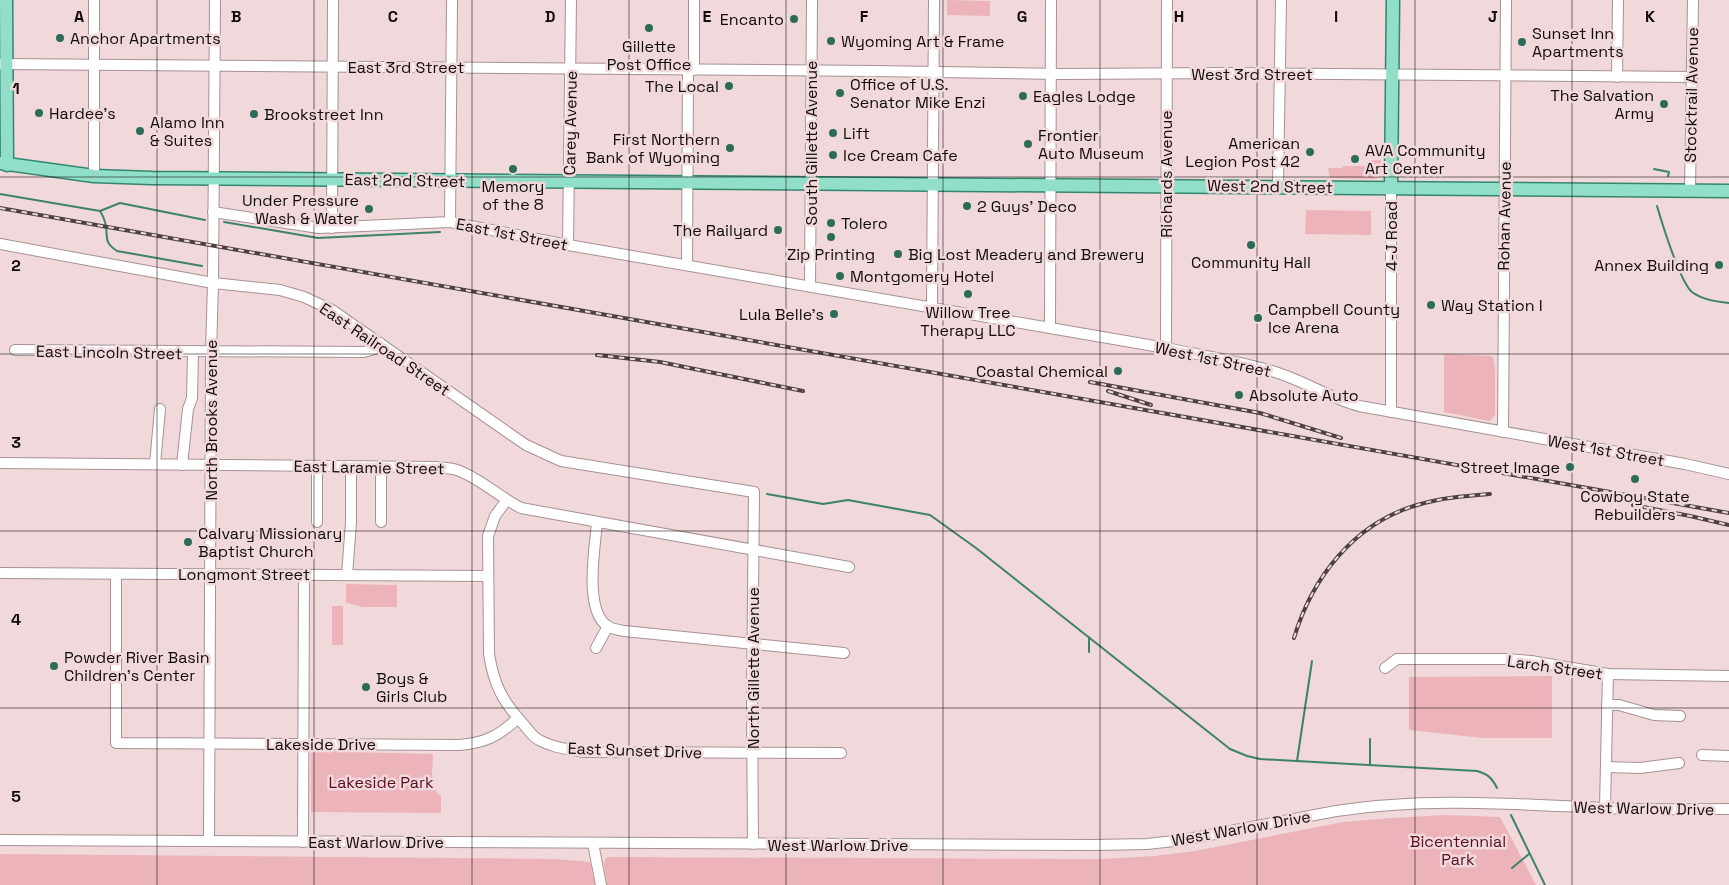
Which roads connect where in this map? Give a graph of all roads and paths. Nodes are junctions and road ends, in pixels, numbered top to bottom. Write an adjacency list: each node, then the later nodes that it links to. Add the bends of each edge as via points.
1 (6, 0): 17 (main road)
2 (94, 0): 18 (street)
3 (215, 0): 19 (street, North Brooks Avenue)
4 (333, 0): 20 (street)
5 (452, 0): 21 (street)
6 (571, 0): 22 (street, Carey Avenue)
7 (694, 0): 23 (street)
8 (812, 0): 24 (street, South Gillette Avenue)
9 (934, 0): 25 (street)
10 (1052, 0): 27 (street)
11 (1167, 0): 26 (street, Richards Avenue)
12 (1281, 0): 28 (street)
13 (1393, 0): 29 (main road, 4-J Road)
14 (1506, 0): 30 (street, Rohan Avenue)
15 (1618, 0): 31 (street)
16 (1693, 0): 32 (street, Stocktrail Avenue)
17 (3, 64): 18 (street, East 3rd Street); 33 (main road)
18 (94, 65): 19 (street, East 3rd Street); 34 (street)
19 (214, 66): 20 (street, East 3rd Street); 35 (street, North Brooks Avenue)
20 (333, 67): 21 (street, East 3rd Street); 36 (street)
21 (451, 68): 22 (street, East 3rd Street); 37 (street)
22 (570, 69): 23 (street, East 3rd Street); 38 (street, Carey Avenue)
23 (691, 70): 24 (street, East 3rd Street); 39 (street)
24 (811, 71): 25 (street, West 3rd Street); 40 (street, South Gillette Avenue)
25 (934, 73): 27 (street, West 3rd Street); 41 (street)
26 (1166, 73): 27 (street, West 3rd Street); 28 (street, West 3rd Street); 43 (street, Richards Avenue)
27 (1051, 74): 42 (street)
28 (1279, 74): 29 (street, West 3rd Street); 44 (street)
29 (1393, 75): 30 (street, West 3rd Street); 45 (main road, 4-J Road)
30 (1505, 76): 31 (street, West 3rd Street); 46 (street, Rohan Avenue)
31 (1617, 77): 32 (street, West 3rd Street)
32 (1692, 77): 47 (street, Stocktrail Avenue)
33 (4, 164): 34 (main road, East 2nd Street)
34 (94, 176): 35 (main road, East 2nd Street)
35 (213, 179): 36 (main road, East 2nd Street); 49 (street, North Brooks Avenue)
36 (332, 179): 37 (main road, East 2nd Street); 51 (street)
37 (450, 180): 38 (main road, East 2nd Street); 50 (street)
38 (569, 182): 39 (main road, East 2nd Street); 53 (street, Carey Avenue)
39 (688, 182): 40 (main road, East 2nd Street); 54 (street)
40 (810, 184): 41 (main road, West 2nd Street); 56 (street, South Gillette Avenue)
41 (932, 184): 42 (main road, West 2nd Street); 57 (street)
42 (1051, 185): 43 (main road, West 2nd Street); 58 (street)
43 (1166, 185): 44 (main road, West 2nd Street); 60 (street, Richards Avenue)
44 (1278, 187): 45 (main road, West 2nd Street)
45 (1391, 187): 46 (main road, West 2nd Street); 65 (street, 4-J Road)
46 (1505, 188): 47 (main road, West 2nd Street); 66 (street, Rohan Avenue)
47 (1690, 190): 48 (main road, West 2nd Street)
48 (1729, 190)
49 (213, 212): 51 (street, East 1st Street); 55 (street, North Brooks Avenue)
50 (450, 222): 51 (street, East 1st Street); 53 (street, East 1st Street)
51 (332, 228)
52 (0, 244): 55 (street, East Railroad Street)
53 (568, 245): 54 (street, East 1st Street)
54 (687, 265): 56 (street, East 1st Street)
55 (213, 283): 59 (street, East Railroad Street, via 280,290 304,297 332,310); 63 (street, North Brooks Avenue)
56 (810, 286): 57 (street, West 1st Street)
57 (932, 307): 58 (street, West 1st Street)
58 (1050, 328): 60 (street, West 1st Street)
59 (380, 343): 63 (street, East Lincoln Street, via 364,352); 75 (street, East Railroad Street, via 526,445 561,461)
60 (1166, 348): 65 (street, West 1st Street, via 1260,367 1346,402)
61 (16, 350): 62 (street, East Lincoln Street)
62 (193, 352): 63 (street, East Lincoln Street); 69 (street, via 192,398)
63 (211, 353): 70 (street, North Brooks Avenue)
64 (160, 409): 68 (street)
65 (1391, 412): 66 (street, West 1st Street)
66 (1503, 432): 74 (street, West 1st Street)
67 (0, 463): 68 (street, East Laramie Street)
68 (155, 464): 69 (street, East Laramie Street)
69 (182, 465): 70 (street, East Laramie Street)
70 (211, 465): 71 (street, East Laramie Street); 84 (street, North Brooks Avenue)
71 (317, 466): 72 (street, East Laramie Street); 77 (street)
72 (351, 466): 73 (street, East Laramie Street); 86 (street)
73 (381, 466): 76 (street, East Laramie Street, via 456,469); 78 (street)
74 (1729, 474)
75 (754, 492): 80 (street, North Gillette Avenue)
76 (506, 501): 79 (street, East Laramie Street, via 521,508); 87 (street, East Sunset Drive, via 495,516 488,536)
77 (317, 522)
78 (381, 522)
79 (596, 523): 80 (street, East Laramie Street); 88 (street, via 593,597 597,614)
80 (754, 550): 81 (street, East Laramie Street); 89 (street, North Gillette Avenue)
81 (849, 567)
82 (0, 573): 83 (street, Longmont Street)
83 (116, 574): 84 (street, Longmont Street); 98 (street, Lakeside Drive, via 116,743)
84 (210, 574): 85 (street, Longmont Street); 98 (street, North Brooks Avenue)
85 (304, 575): 86 (street, Longmont Street); 99 (street)
86 (347, 575): 87 (street, Longmont Street)
87 (488, 576): 97 (street, East Sunset Drive, via 492,672 502,697)
88 (608, 626): 89 (street, via 624,631); 90 (street)
89 (753, 645): 91 (street); 100 (street, North Gillette Avenue)
90 (596, 648)
91 (844, 653)
92 (1385, 668): 93 (street, Larch Street, via 1397,659 1505,659)
93 (1608, 674): 94 (street, Larch Street); 95 (street)
94 (1729, 676)
95 (1608, 705): 96 (street, via 1654,715); 105 (street)
96 (1680, 716)
97 (518, 718): 99 (street, Lakeside Drive, via 505,730 475,744); 100 (street, East Sunset Drive, via 537,739 558,748 584,752)
98 (209, 744): 99 (street, Lakeside Drive); 109 (street, North Brooks Avenue)
99 (303, 744): 110 (street)
100 (753, 753): 101 (street, East Sunset Drive); 112 (street, North Gillette Avenue)
101 (841, 754)
102 (1702, 755): 103 (street)
103 (1729, 756)
104 (1679, 763): 105 (street, via 1640,768)
105 (1606, 767): 106 (street)
106 (1605, 808): 107 (street, West Warlow Drive); 112 (street, West Warlow Drive, via 1455,801 1394,804 1344,810 1219,835 1147,844)
107 (1729, 809)
108 (0, 840): 109 (street, East Warlow Drive)
109 (209, 841): 110 (street, East Warlow Drive)
110 (303, 842): 111 (street, East Warlow Drive)
111 (593, 843): 112 (street, East Warlow Drive); 113 (street)
112 (753, 844)
113 (601, 885)

